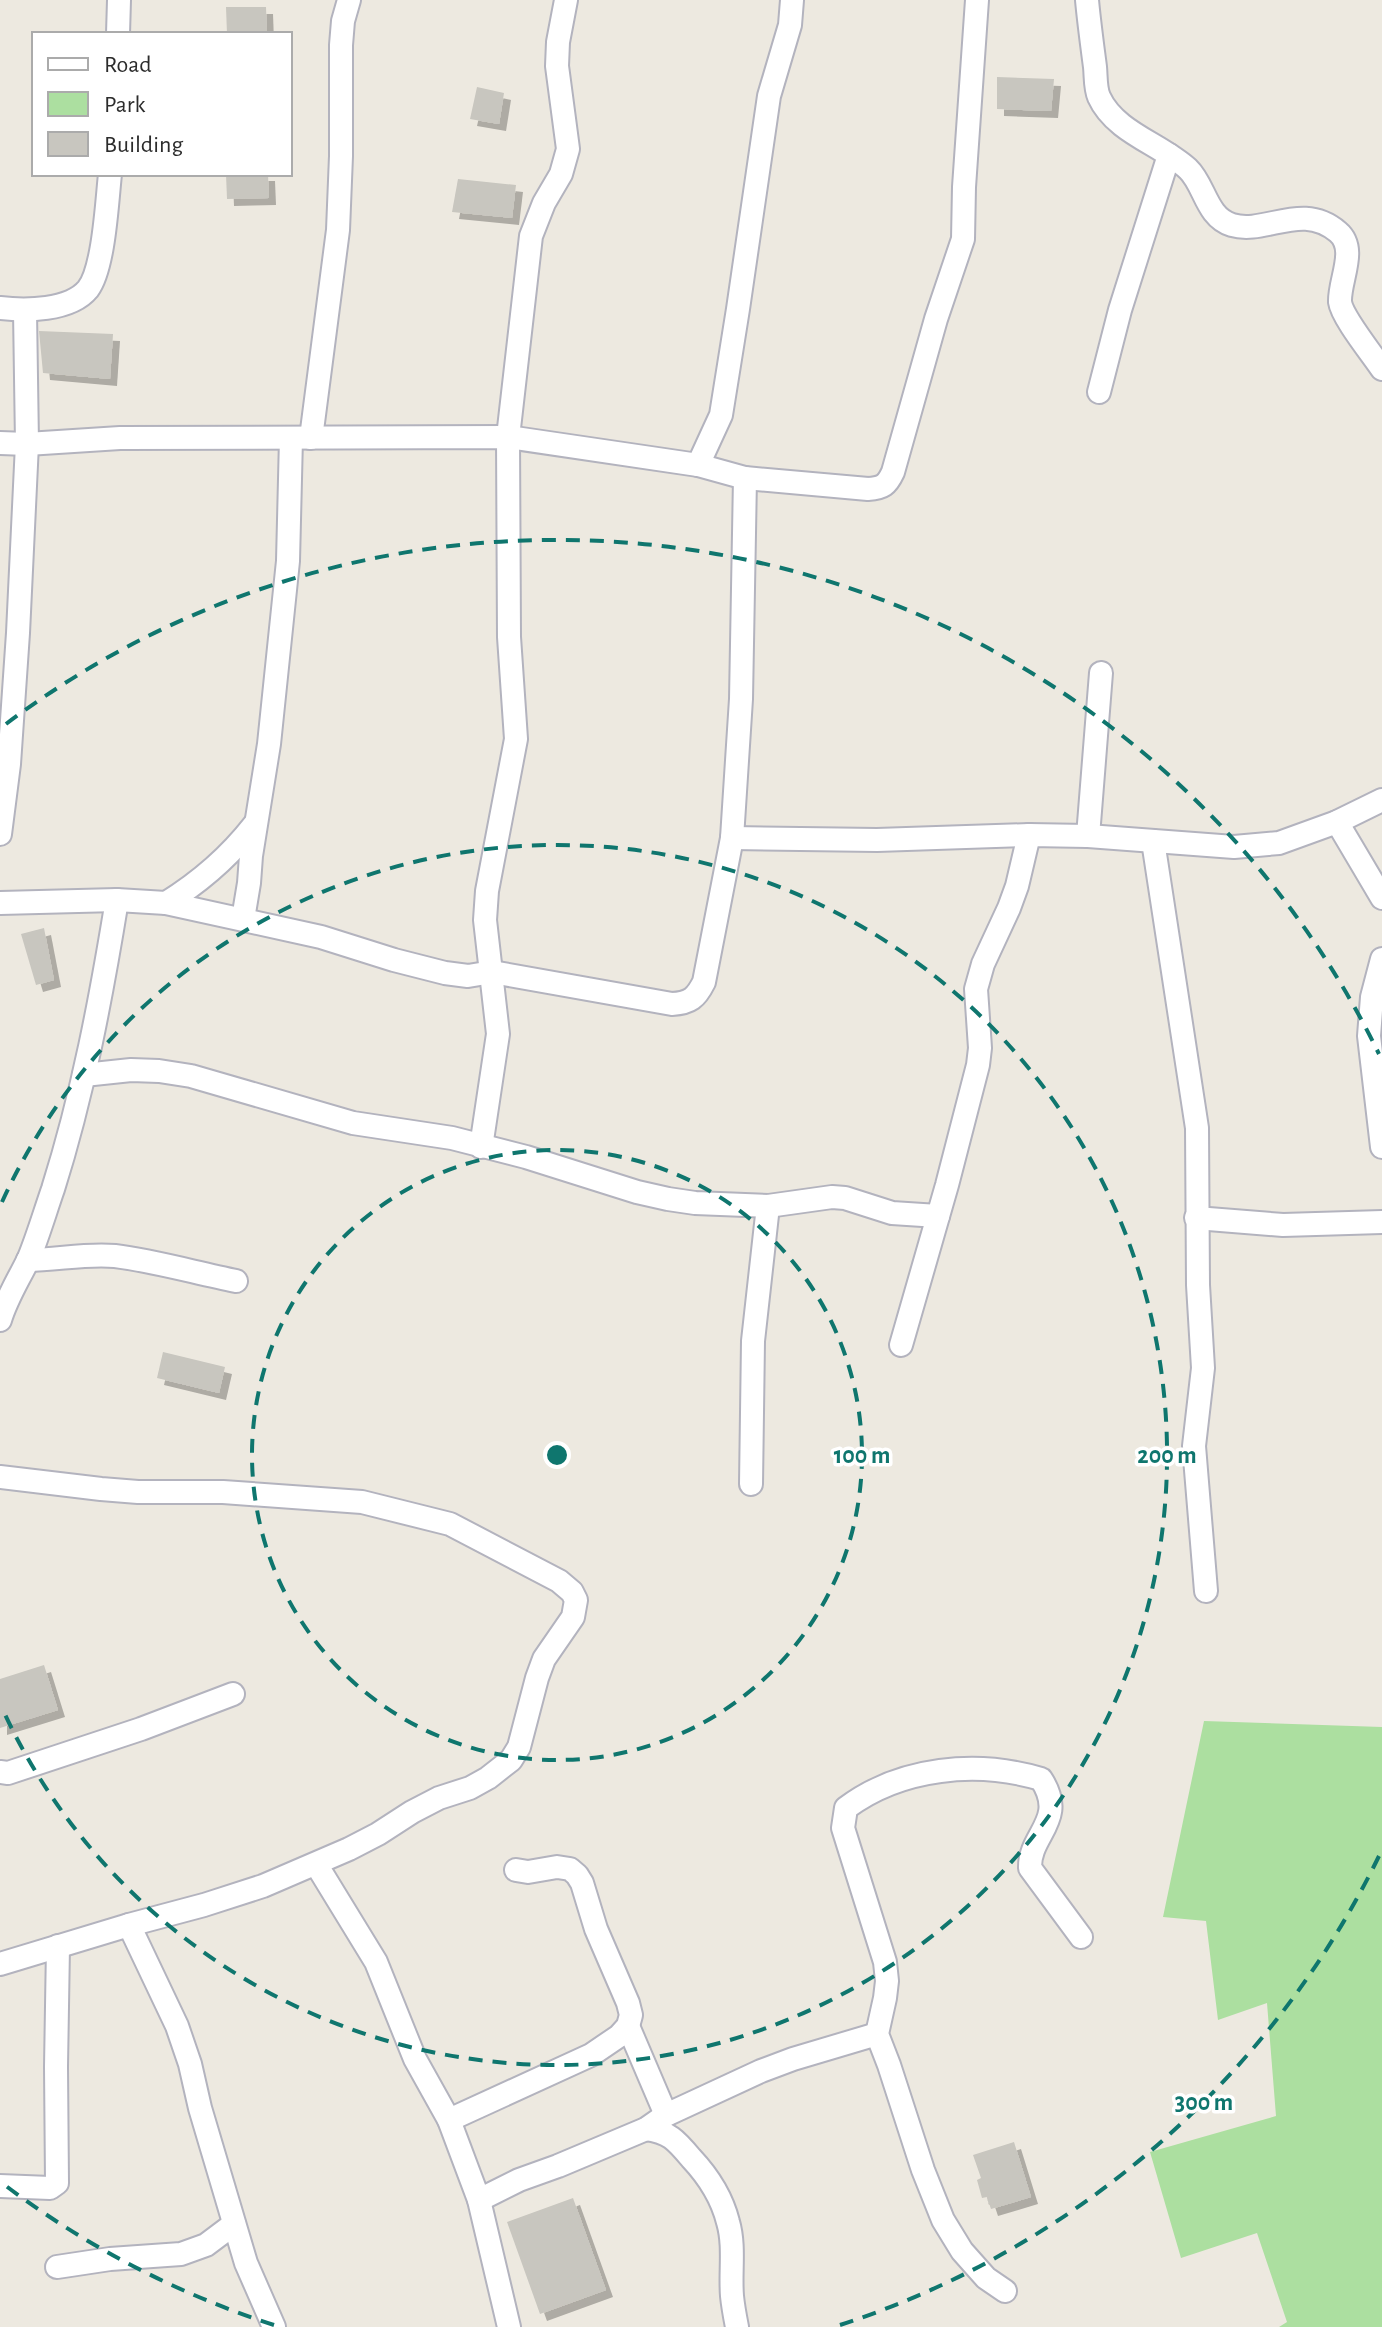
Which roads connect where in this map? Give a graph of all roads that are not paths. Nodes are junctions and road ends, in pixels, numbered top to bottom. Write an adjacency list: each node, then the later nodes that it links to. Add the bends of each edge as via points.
1 (119, 0): 7 (street)
2 (349, 0): 15 (street, via 341,45 338,230)
3 (566, 0): 14 (street, via 557,66 568,149 531,236)
4 (792, 0): 18 (street, via 769,96 721,415)
5 (977, 0): 19 (street, via 963,239 893,472 887,484 868,489)
6 (1087, 0): 8 (street, via 1098,94 1122,126)
7 (118, 32)
8 (1169, 155): 12 (street, via 1190,170 1220,219 1233,225 1293,218 1320,222 1338,232 1347,255 1340,302); 13 (street)
9 (110, 176): 11 (street, via 100,255 88,289 54,306)
10 (0, 308): 11 (street)
11 (25, 311): 17 (street)
12 (1382, 369)
13 (1099, 392)
14 (508, 437): 15 (street); 18 (street); 35 (street, via 509,637 516,739 487,891)
15 (301, 438): 17 (street); 22 (street)
16 (0, 443): 17 (street)
17 (27, 444): 24 (street, via 16,663)
18 (698, 465): 19 (street)
19 (745, 478): 27 (street)
20 (1101, 673): 26 (street)
21 (1382, 800): 23 (street)
22 (258, 821): 32 (street, via 236,849); 33 (street)
23 (1337, 822): 28 (street, via 1279,843 1234,847); 29 (street)
24 (0, 834)
25 (1029, 835): 26 (street); 27 (street); 40 (street, via 1017,886 976,989 978,1065)
26 (1088, 836): 28 (street)
27 (732, 838): 35 (street, via 704,982 693,999 672,1004)
28 (1153, 841): 41 (street, via 1197,1128)
29 (1382, 898)
30 (117, 900): 31 (street); 32 (street); 36 (street)
31 (0, 903)
32 (166, 903): 33 (street)
33 (243, 919): 35 (street, via 445,973)
34 (1382, 959): 38 (street, via 1369,1036)
35 (492, 972): 37 (street, via 498,1034)
36 (84, 1075): 37 (street, via 131,1070 191,1076 353,1123); 43 (street)
37 (481, 1147): 39 (street, via 668,1199)
38 (1382, 1147)
39 (768, 1206): 40 (street, via 832,1197 892,1213); 48 (street, via 753,1341)
40 (938, 1216): 46 (street)
41 (1196, 1218): 42 (street, via 1283,1225); 49 (street, via 1203,1368 1194,1446)
42 (1382, 1222)
43 (28, 1260): 44 (street, via 114,1256); 45 (street)
44 (236, 1281)
45 (0, 1320)
46 (901, 1345)
47 (0, 1477): 52 (street, via 138,1492 362,1502 450,1524 572,1592 573,1617 544,1659 511,1760 470,1788 426,1805)
48 (751, 1484)
49 (1206, 1591)
50 (233, 1694): 51 (street, via 127,1734)
51 (0, 1772)
52 (316, 1864): 54 (street, via 263,1886); 61 (street, via 376,1962 415,2059)
53 (516, 1870): 58 (street, via 557,1867 577,1875 628,2003)
54 (129, 1925): 56 (street); 65 (street, via 177,2026)
55 (1081, 1937): 59 (street, via 1030,1868 1050,1813 1051,1793 1041,1779 1016,1771 948,1771 916,1775 860,1797 846,1808 843,1828 885,1962 887,1981)
56 (58, 1946): 57 (street); 63 (street, via 57,2183 50,2188)
57 (2, 1969)
58 (628, 2026): 60 (street); 61 (street, via 591,2055)
59 (877, 2034): 60 (street, via 761,2071); 67 (street, via 943,2220 972,2265)
60 (666, 2115): 62 (street)
61 (449, 2120): 64 (street)
62 (646, 2129): 64 (street); 70 (street, via 663,2132 678,2143 719,2198 729,2223)
63 (0, 2186)
64 (479, 2200): 69 (street)
65 (234, 2224): 66 (street, via 206,2245 181,2254); 68 (street)
66 (57, 2267)
67 (1005, 2291)
68 (274, 2327)
69 (509, 2327)
70 (737, 2327)

